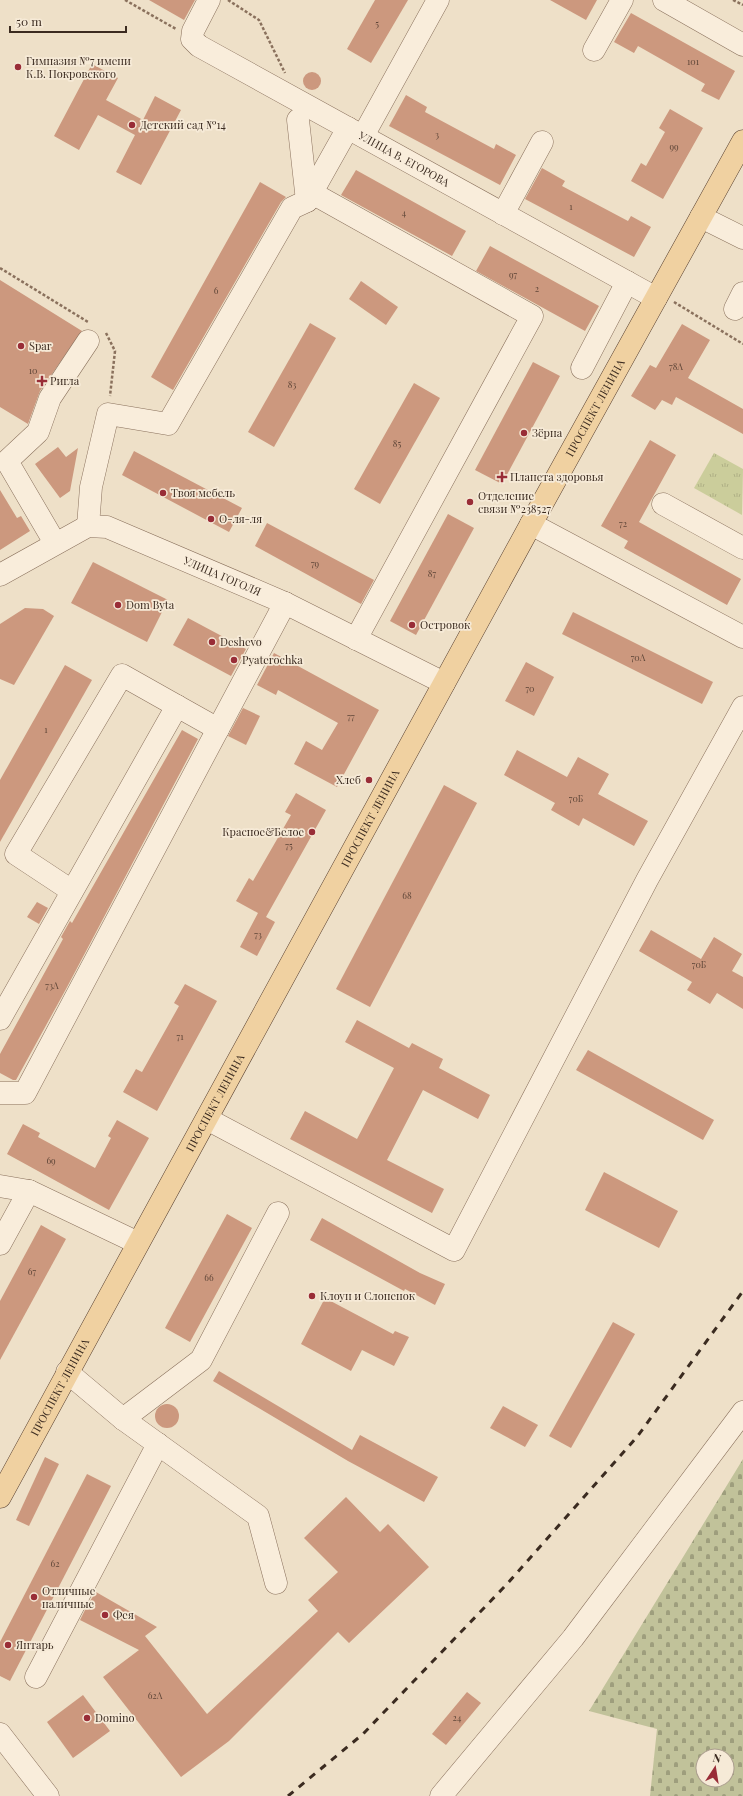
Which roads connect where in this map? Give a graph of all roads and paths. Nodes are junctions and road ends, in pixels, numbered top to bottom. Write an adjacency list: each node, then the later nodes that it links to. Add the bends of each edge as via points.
1 (125, 0): 9 (path)
2 (209, 0): 9 (street, via 193,31)
3 (228, 0): 12 (path, via 259,20 295,91)
4 (438, 0): 13 (street)
5 (622, 0): 11 (street)
6 (664, 0): 10 (street)
7 (733, 0): 8 (path)
8 (743, 5)
9 (192, 39): 12 (street, УЛИЦА В. ЕГОРОВА)
10 (743, 45)
11 (594, 50)
12 (297, 109): 13 (street, УЛИЦА В. ЕГОРОВА); 16 (street)
13 (356, 132): 16 (street); 17 (street, УЛИЦА В. ЕГОРОВА)
14 (743, 141): 18 (main road, ПРОСПЕКТ ЛЕНИНА)
15 (542, 142): 17 (street)
16 (309, 197): 28 (street, via 292,208 168,424 108,414 91,487); 34 (street, via 532,316)
17 (503, 214): 20 (street, УЛИЦА В. ЕГОРОВА)
18 (701, 217): 19 (street); 21 (main road, ПРОСПЕКТ ЛЕНИНА)
19 (743, 238)
20 (627, 282): 21 (street, УЛИЦА В. ЕГОРОВА); 24 (street)
21 (664, 300): 23 (path); 27 (main road, ПРОСПЕКТ ЛЕНИНА)
22 (88, 341): 25 (street, via 50,398 38,432)
23 (743, 344)
24 (582, 368)
25 (3, 457): 29 (street)
26 (663, 504): 30 (street)
27 (530, 524): 33 (street); 35 (main road, ПРОСПЕКТ ЛЕНИНА)
28 (88, 526): 29 (street); 32 (street, УЛИЦА ГОГОЛЯ, via 107,527)
29 (55, 543): 31 (street)
30 (743, 548)
31 (0, 575)
32 (284, 603): 34 (street, УЛИЦА ГОГОЛЯ); 38 (street)
33 (740, 630)
34 (356, 639): 35 (street, УЛИЦА ГОГОЛЯ)
35 (444, 683): 42 (main road, ПРОСПЕКТ ЛЕНИНА)
36 (178, 706): 38 (street); 39 (street); 39 (street, via 122,675 16,854)
37 (743, 707): 42 (street, via 647,880 454,1250)
38 (218, 728): 41 (street, via 25,1093)
39 (72, 891): 40 (street)
40 (0, 1019)
41 (0, 1093)
42 (207, 1119): 46 (main road, ПРОСПЕКТ ЛЕНИНА)
43 (0, 1186): 44 (street)
44 (28, 1191): 46 (street); 47 (street)
45 (278, 1213): 50 (street, via 201,1360)
46 (138, 1243): 48 (main road, ПРОСПЕКТ ЛЕНИНА)
47 (0, 1244)
48 (67, 1372): 50 (street); 52 (main road, ПРОСПЕКТ ЛЕНИНА)
49 (743, 1412): 57 (street, via 573,1638)
50 (123, 1419): 51 (street)
51 (158, 1444): 53 (street, via 258,1516); 54 (street)
52 (0, 1497)
53 (276, 1583)
54 (36, 1677)
55 (0, 1734): 56 (street)
56 (48, 1796)
57 (441, 1796)

